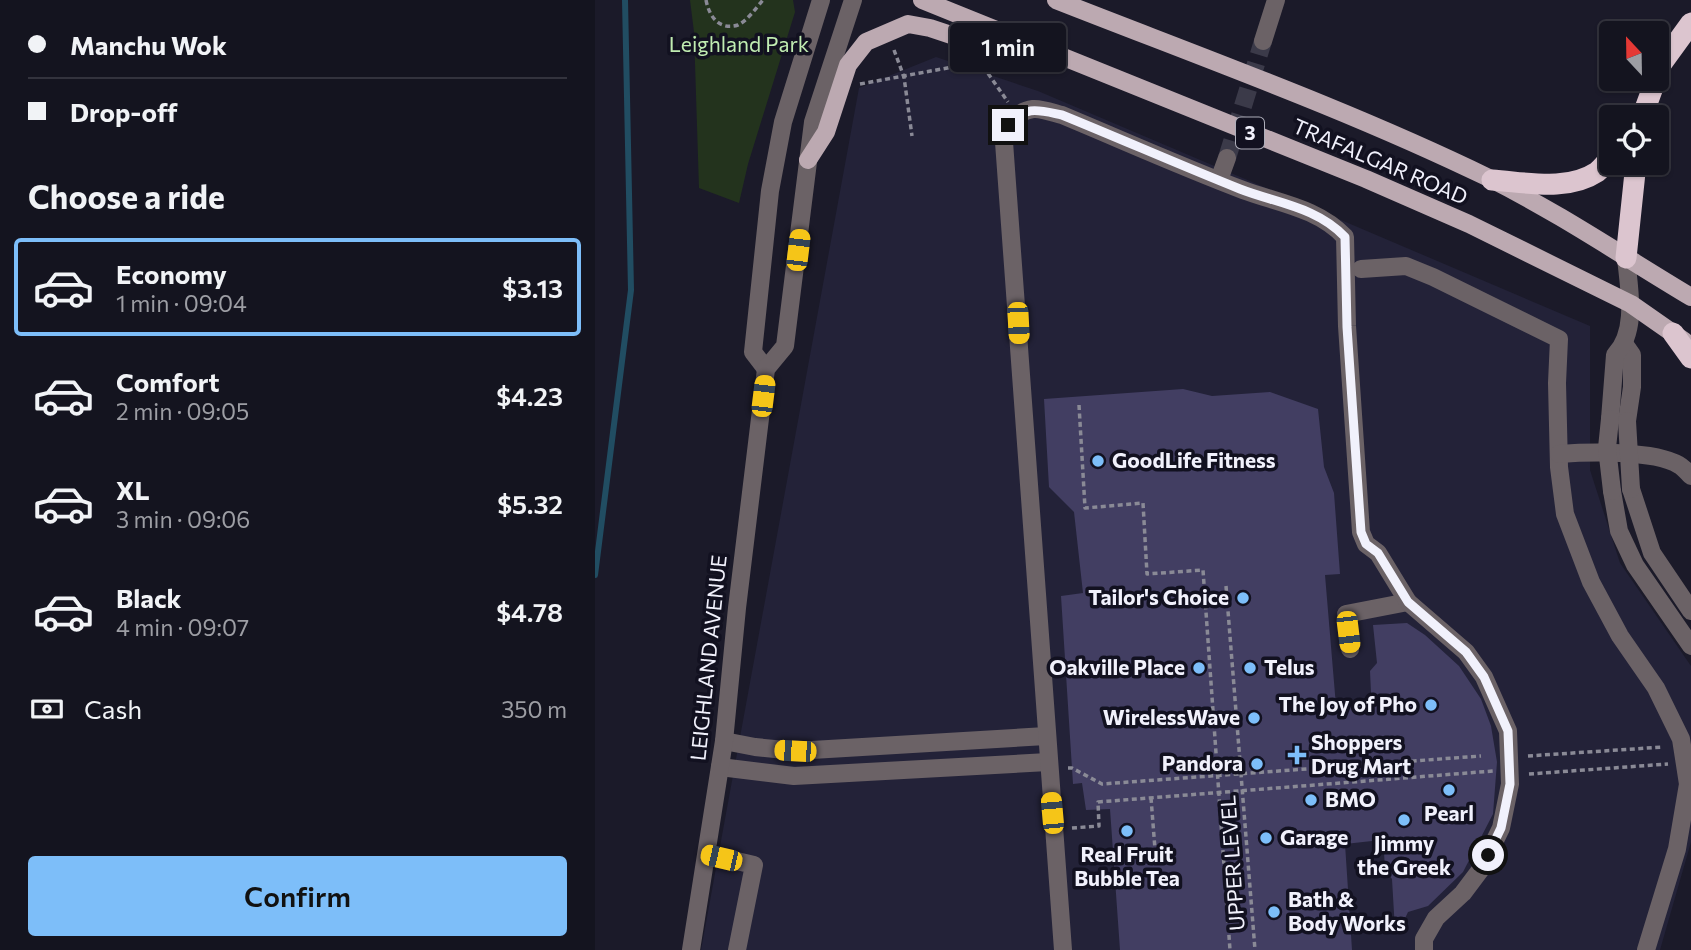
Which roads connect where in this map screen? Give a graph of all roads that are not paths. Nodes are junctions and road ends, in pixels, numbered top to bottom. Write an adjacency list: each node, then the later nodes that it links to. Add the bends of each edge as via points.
1 (821, 0): 23 (street, LEIGHLAND AVENUE, via 783,122 770,191 753,352)
2 (853, 0): 11 (street, LEIGHLAND AVENUE, via 813,122)
3 (922, 0): 7 (main road, TRAFALGAR ROAD / 3)
4 (1056, 0): 15 (main road, TRAFALGAR ROAD, via 1386,130)
5 (1276, 0): 8 (street)
6 (1691, 23): 9 (highway)
7 (1019, 39): 11 (main road, via 981,45 908,24 866,42 848,65 826,132); 19 (main road, TRAFALGAR ROAD / 3, via 1366,179)
8 (1263, 41)
9 (1669, 53)
10 (1227, 158): 14 (street)
11 (808, 160): 23 (street, LEIGHLAND AVENUE, via 785,346)
12 (1599, 170): 15 (highway, via 1578,182)
13 (1635, 175): 16 (highway)
14 (1219, 180): 27 (street, via 1311,213 1333,224 1345,237 1361,532); 31 (street, via 1062,115 1033,109 1016,117 1005,132)
15 (1492, 180): 16 (main road, TRAFALGAR ROAD)
16 (1626, 258): 18 (main road, TRAFALGAR ROAD); 19 (street)
17 (1361, 269): 25 (street, via 1406,266 1559,339)
18 (1691, 297)
19 (1631, 304): 20 (main road, TRAFALGAR ROAD / 3); 24 (street, via 1625,345 1632,355 1632,387)
20 (1673, 333): 21 (main road, TRAFALGAR ROAD / 3); 22 (highway)
21 (1691, 345)
22 (1691, 358)
23 (766, 369): 32 (street, LEIGHLAND AVENUE)
24 (1619, 420): 28 (street, bridge, via 1631,489 1652,553); 29 (street, bridge, via 1607,448 1619,531 1635,565)
25 (1559, 454): 26 (street, via 1656,456 1679,465); 40 (street, via 1565,514 1591,582 1620,636 1656,688 1681,739 1688,785 1677,849)
26 (1691, 476)
27 (1408, 602): 30 (street, via 1346,614); 39 (street, via 1466,652 1484,677 1508,731 1510,784 1501,828 1481,869 1436,918 1424,939)
28 (1691, 611)
29 (1691, 646)
30 (1350, 649)
31 (1046, 736): 32 (street, via 795,751); 33 (street)
32 (725, 741): 34 (street, LEIGHLAND AVENUE)
33 (1048, 766): 34 (street, via 794,776); 38 (street)
34 (720, 767): 35 (street, LEIGHLAND AVENUE)
35 (707, 854): 36 (street, LEIGHLAND AVENUE); 37 (street, via 754,865)
36 (691, 950)
37 (737, 950)
38 (1063, 950)
39 (1424, 950)
40 (1646, 950)

